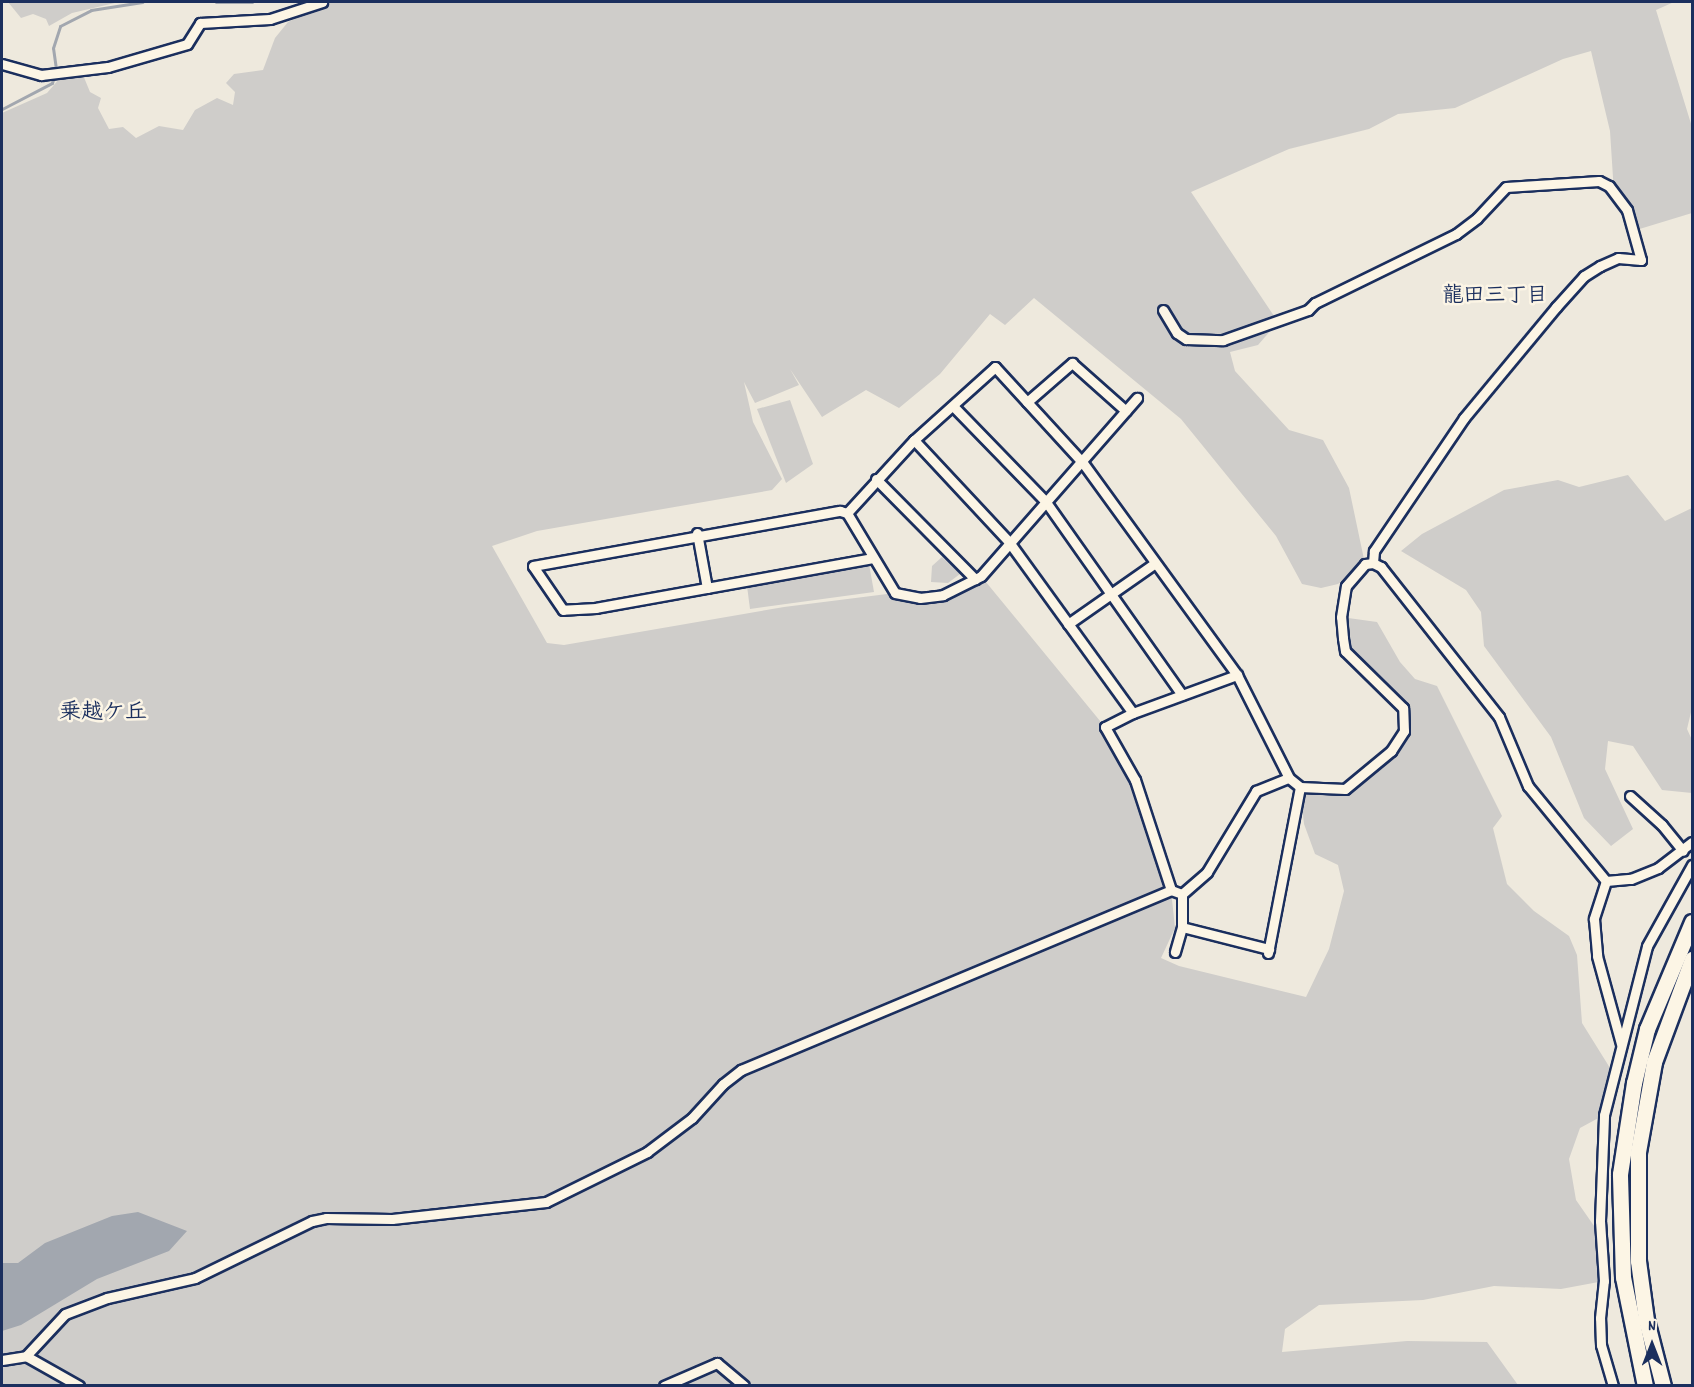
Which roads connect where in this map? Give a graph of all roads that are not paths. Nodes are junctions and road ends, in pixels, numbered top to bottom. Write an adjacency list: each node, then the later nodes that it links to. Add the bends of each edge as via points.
1 (322, 2): 2 (street, via 270,19 200,23 192,40 177,48 108,67 34,75)
2 (2, 64)
3 (1163, 310): 17 (street, via 1169,323 1186,339 1223,340 1308,310 1315,303 1456,234 1478,218 1506,187 1599,182 1609,186 1627,210 1641,260 1618,258 1600,266 1584,276 1556,307 1464,418 1374,551)
4 (1137, 398): 7 (street)
5 (1027, 402): 6 (street, via 995,367); 7 (street, via 1072,363); 9 (street)
6 (953, 406): 8 (street); 11 (street)
7 (1126, 411): 9 (street)
8 (914, 440): 10 (street); 14 (street)
9 (1083, 463): 11 (street); 16 (street)
10 (876, 479): 12 (street); 18 (street)
11 (1046, 502): 14 (street); 20 (street)
12 (848, 513): 13 (street, via 840,511); 15 (street)
13 (697, 533): 19 (street); 19 (street, via 534,566 563,610 596,608)
14 (1010, 542): 18 (street); 21 (street)
15 (873, 558): 18 (street, via 895,593 910,597 943,595); 19 (street)
16 (1155, 563): 20 (street); 22 (street)
17 (1373, 563): 26 (street, via 1365,564 1346,586 1341,617 1345,651 1403,708 1404,731 1391,751 1345,789); 31 (street, via 1381,567 1438,645 1499,717 1528,786)
18 (975, 579)
19 (707, 588)
20 (1111, 594): 21 (street); 23 (street)
21 (1068, 624): 24 (street)
22 (1237, 675): 23 (street); 25 (street)
23 (1182, 695): 24 (street)
24 (1132, 713): 32 (street, via 1105,727 1135,780)
25 (1288, 778): 26 (street); 33 (street, via 1256,791 1207,873)
26 (1300, 787): 35 (street, via 1268,951)
27 (1630, 796): 29 (street)
28 (1692, 842): 29 (street)
29 (1683, 851): 31 (street, via 1672,861 1643,874)
30 (1692, 866): 38 (street, via 1647,946)
31 (1606, 881): 38 (street, via 1594,919 1596,947)
32 (1170, 890): 33 (street); 39 (street, via 741,1070 692,1118 646,1152 546,1202 392,1219 312,1221 195,1278 107,1298 65,1314)
33 (1182, 894): 35 (street)
34 (1692, 922): 45 (highway, via 1647,1029 1629,1105 1620,1174 1623,1277)
35 (1182, 927): 36 (street)
36 (1175, 952)
37 (1692, 959): 46 (highway, via 1654,1062 1638,1152 1638,1262 1646,1320)
38 (1622, 1047): 44 (street, via 1604,1115 1600,1169 1604,1281 1601,1345)
39 (26, 1356): 40 (street); 41 (street)
40 (2, 1360)
41 (79, 1386)
42 (664, 1386): 43 (street, via 717,1363)
43 (744, 1386)
44 (1613, 1386)
45 (1645, 1386)
46 (1663, 1386)

